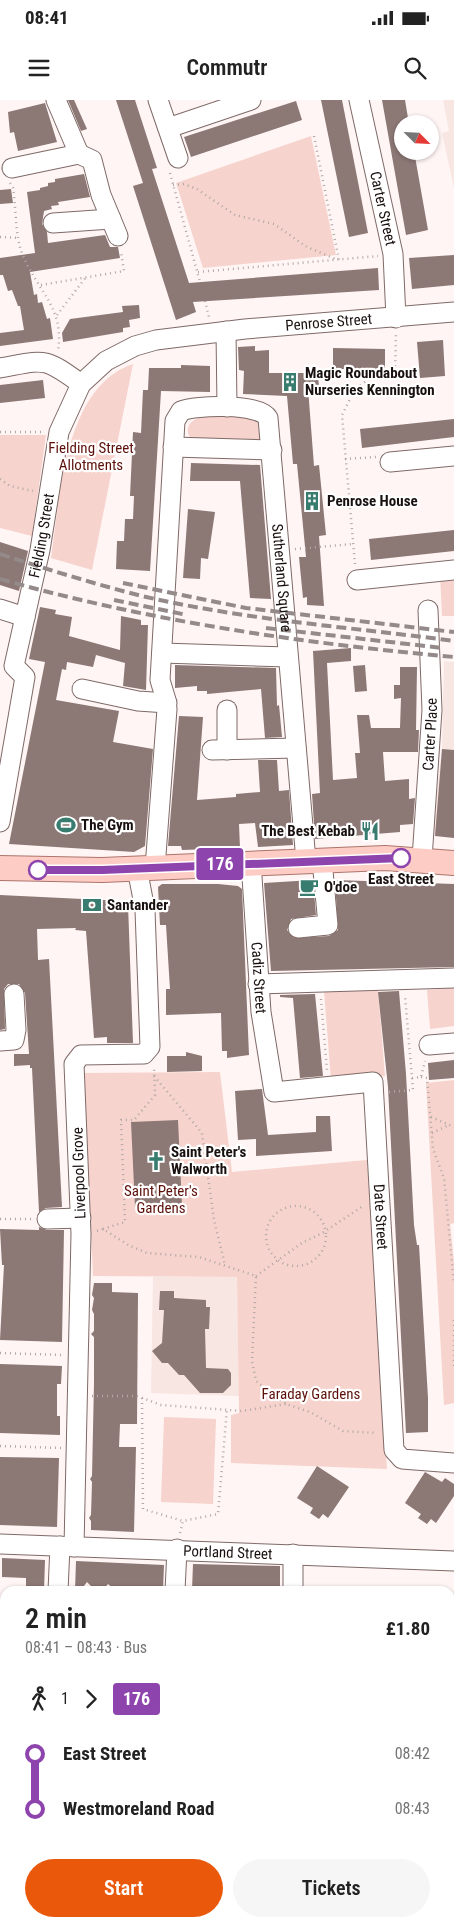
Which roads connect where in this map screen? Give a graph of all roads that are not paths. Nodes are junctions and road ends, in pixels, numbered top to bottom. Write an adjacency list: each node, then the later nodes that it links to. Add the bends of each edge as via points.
1 (56, 100): 6 (street)
2 (158, 100): 5 (street)
3 (251, 100): 5 (street)
4 (359, 100): 13 (street, Carter Street, via 392,254)
5 (168, 128): 7 (street)
6 (79, 154): 8 (street); 9 (street, via 92,160)
7 (178, 158)
8 (10, 173)
9 (111, 218): 10 (street); 11 (street)
10 (54, 223)
11 (118, 236)
12 (454, 312): 13 (street, Penrose Street)
13 (396, 318): 14 (street, Penrose Street)
14 (226, 331): 15 (street, Penrose Street); 18 (street)
15 (205, 334): 17 (street, Fielding Street, via 135,346 106,362)
16 (0, 368): 17 (street, via 40,361 56,365)
17 (81, 384): 27 (street, Fielding Street, via 59,432)
18 (227, 407): 19 (street, Sutherland Square, via 195,407 181,411 175,421); 20 (street, Sutherland Square, via 257,409 266,414)
19 (173, 447): 20 (street); 28 (street, Sutherland Square)
20 (272, 450): 29 (street, Sutherland Square)
21 (454, 456): 22 (street)
22 (390, 462)
23 (454, 570): 24 (street)
24 (357, 580)
25 (0, 609): 27 (street)
26 (428, 610): 35 (street, Carter Place, via 432,710)
27 (25, 617): 34 (street, Fielding Street, via 14,666 24,677)
28 (162, 653): 29 (street); 31 (street, Sutherland Square, via 160,683)
29 (288, 657): 33 (street, Sutherland Square)
30 (82, 689): 31 (street, via 138,701)
31 (167, 703): 40 (street, Sutherland Square)
32 (227, 710): 33 (street, via 219,750)
33 (296, 748): 36 (street, Sutherland Square)
34 (0, 822)
35 (422, 859): 36 (main road); 38 (main road)
36 (314, 860): 37 (main road); 41 (street, Sutherland Square, via 328,926)
37 (251, 862): 40 (main road); 43 (street, Cadiz Street)
38 (454, 863)
39 (0, 868): 40 (main road)
40 (146, 868): 50 (street, Liverpool Grove, via 151,1043 148,1052 81,1055 74,1064)
41 (298, 928)
42 (454, 978): 43 (street)
43 (258, 984): 48 (street, Cadiz Street, via 274,1092)
44 (14, 994): 45 (street, via 14,1040)
45 (0, 1041)
46 (454, 1043): 47 (street)
47 (429, 1046)
48 (328, 1087): 51 (street, Date Street, via 373,1082 394,1442 402,1459)
49 (47, 1219): 50 (street)
50 (81, 1226): 53 (street, Liverpool Grove, via 77,1449)
51 (454, 1463)
52 (0, 1544): 53 (street, Portland Street)
53 (67, 1547): 54 (street, Portland Street); 57 (street, Liverpool Grove)
54 (177, 1549): 55 (street, Portland Street); 58 (street)
55 (293, 1554): 56 (street, Portland Street); 59 (street)
56 (454, 1561)
57 (59, 1586)
58 (175, 1586)
59 (293, 1586)

